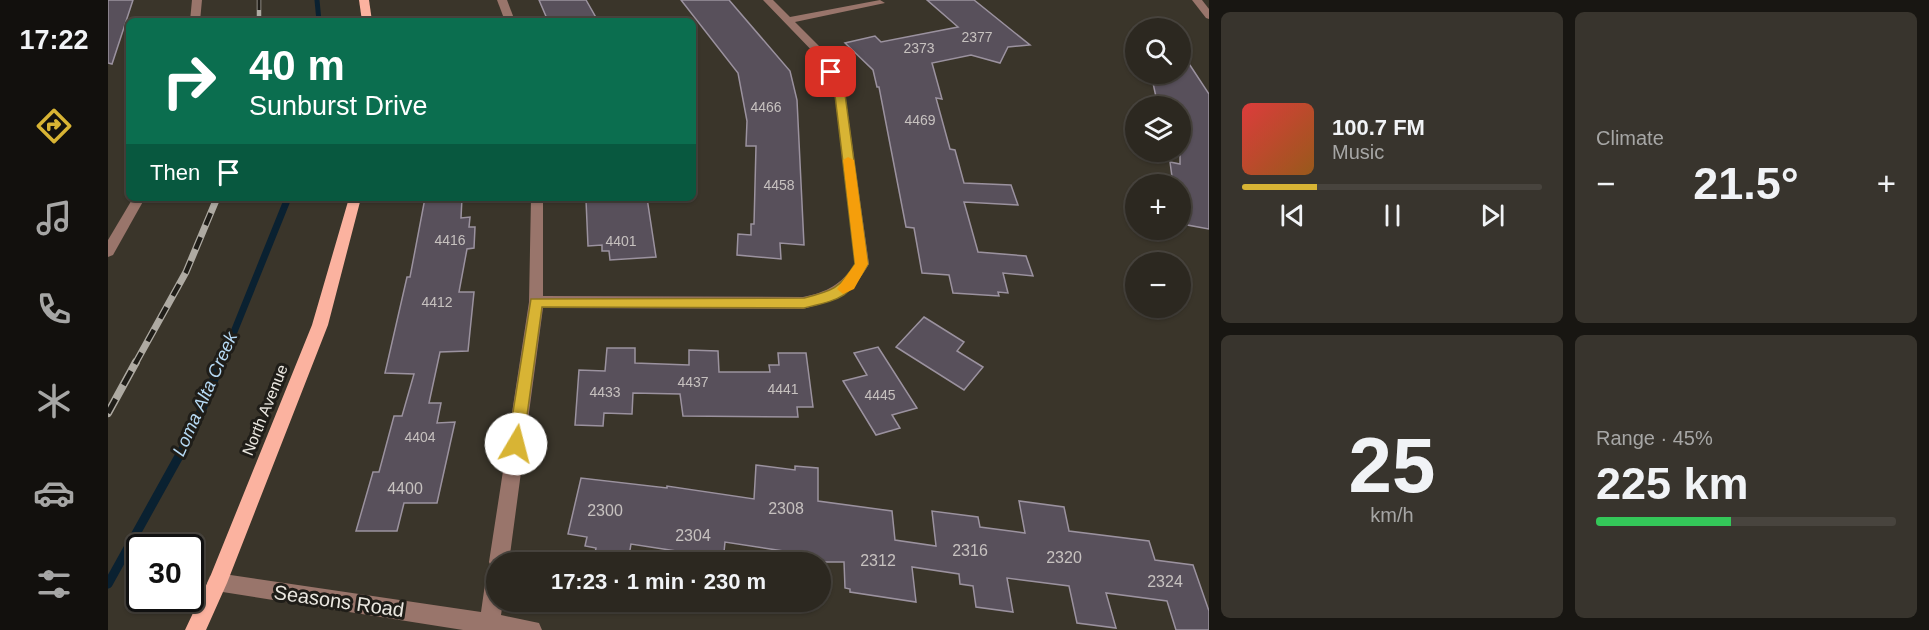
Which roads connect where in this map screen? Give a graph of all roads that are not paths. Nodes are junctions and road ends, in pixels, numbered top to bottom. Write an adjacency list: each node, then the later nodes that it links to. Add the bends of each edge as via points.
1 (197, 0): 8 (street)
2 (364, 0): 9 (main road)
3 (502, 0): 10 (street)
4 (768, 0): 11 (street)
5 (1197, 0): 7 (street)
6 (880, 3): 11 (street)
7 (1209, 16)
8 (195, 18)
9 (367, 18)
10 (509, 18)
11 (788, 20): 16 (street, via 824,57 839,87 862,264 849,285 835,295 804,303)
12 (137, 201): 15 (street)
13 (354, 201): 18 (main road, North Avenue, via 320,325)
14 (537, 201): 16 (street)
15 (108, 252)
16 (536, 302): 17 (street)
17 (500, 552)
18 (217, 584): 20 (street, Seasons Road); 21 (main road, North Avenue)
19 (491, 612): 20 (street)
20 (490, 623): 22 (street, Seasons Road)
21 (195, 630)
22 (532, 630)

